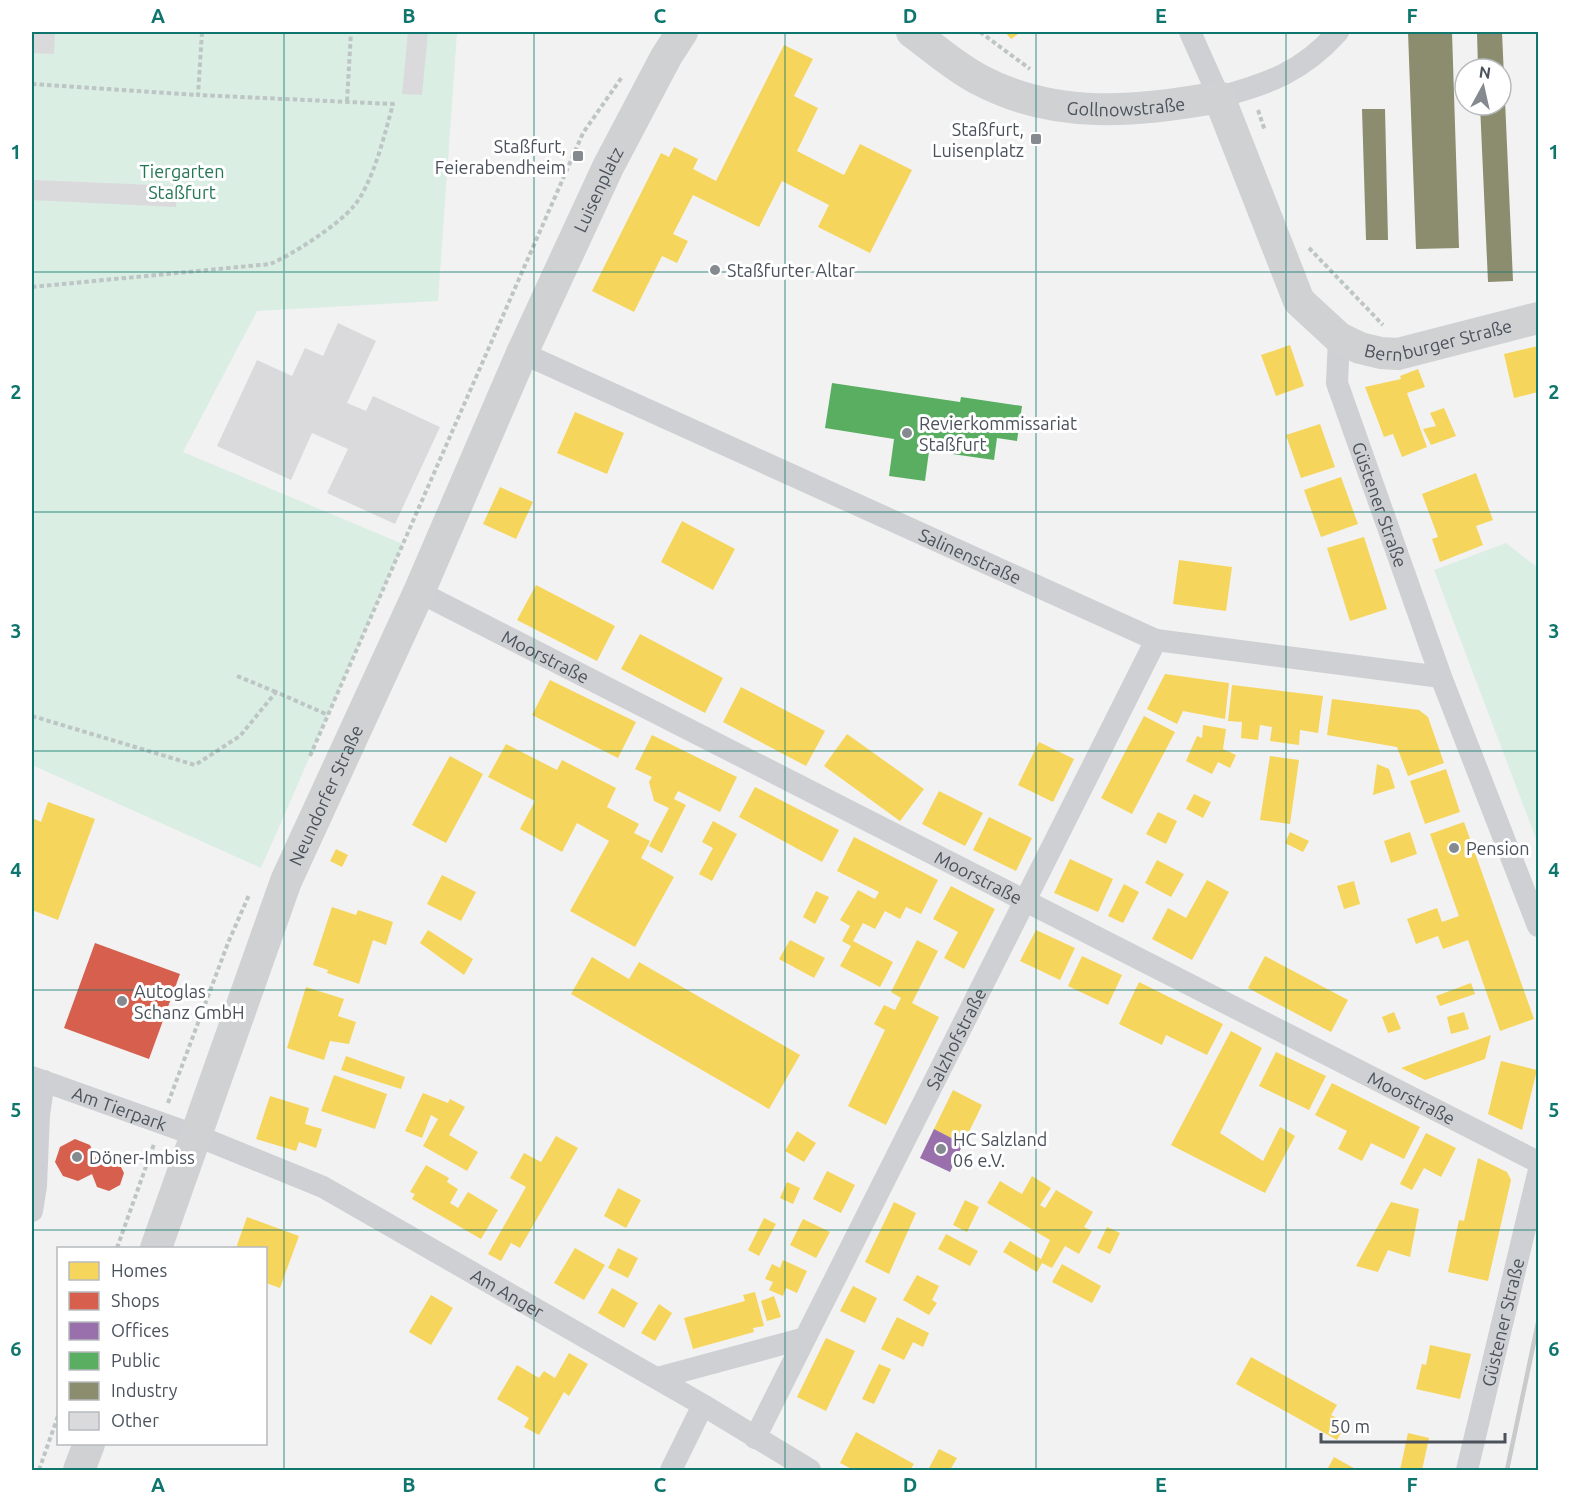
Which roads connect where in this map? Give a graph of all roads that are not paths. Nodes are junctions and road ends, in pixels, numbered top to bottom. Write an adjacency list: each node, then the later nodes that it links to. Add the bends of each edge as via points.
1 (682, 32): 8 (main road, Luisenplatz, via 608,167)
2 (912, 32): 5 (main road, Gollnowstraße, via 978,79 1041,103 1095,111 1160,108)
3 (1190, 32): 5 (street)
4 (1338, 32): 5 (street, Gollnowstraße, via 1318,54 1289,74)
5 (1219, 97): 7 (main road, via 1299,301)
6 (1539, 318): 7 (main road, Bernburger Straße, via 1398,354 1360,348)
7 (1340, 338): 11 (street, Güstener Straße, via 1336,383)
8 (522, 353): 9 (main road, Neundorfer Straße); 10 (street, Salinenstraße)
9 (419, 592): 12 (street, Moorstraße); 15 (main road, Neundorfer Straße, via 286,881)
10 (1156, 640): 11 (street, Salinenstraße); 12 (street, Salzhofstraße)
11 (1441, 677): 13 (street, Güstener Straße)
12 (1026, 900): 16 (street, Moorstraße); 20 (street, Salzhofstraße)
13 (1539, 926)
14 (38, 1079): 15 (street, Am Tierpark); 18 (street, Am Tierpark)
15 (195, 1135): 19 (main road, Neundorfer Straße); 21 (street, Am Anger, via 323,1187)
16 (1539, 1162)
17 (1539, 1174): 28 (street, Güstener Straße)
18 (32, 1211)
19 (156, 1247)
20 (805, 1338): 21 (street); 23 (street, Salzhofstraße)
21 (657, 1378): 22 (street, Am Anger)
22 (703, 1405): 23 (street, Am Anger); 26 (street)
23 (755, 1438): 27 (street, Am Anger)
24 (88, 1445): 25 (main road)
25 (79, 1470)
26 (671, 1470)
27 (810, 1470)
28 (1467, 1470)

